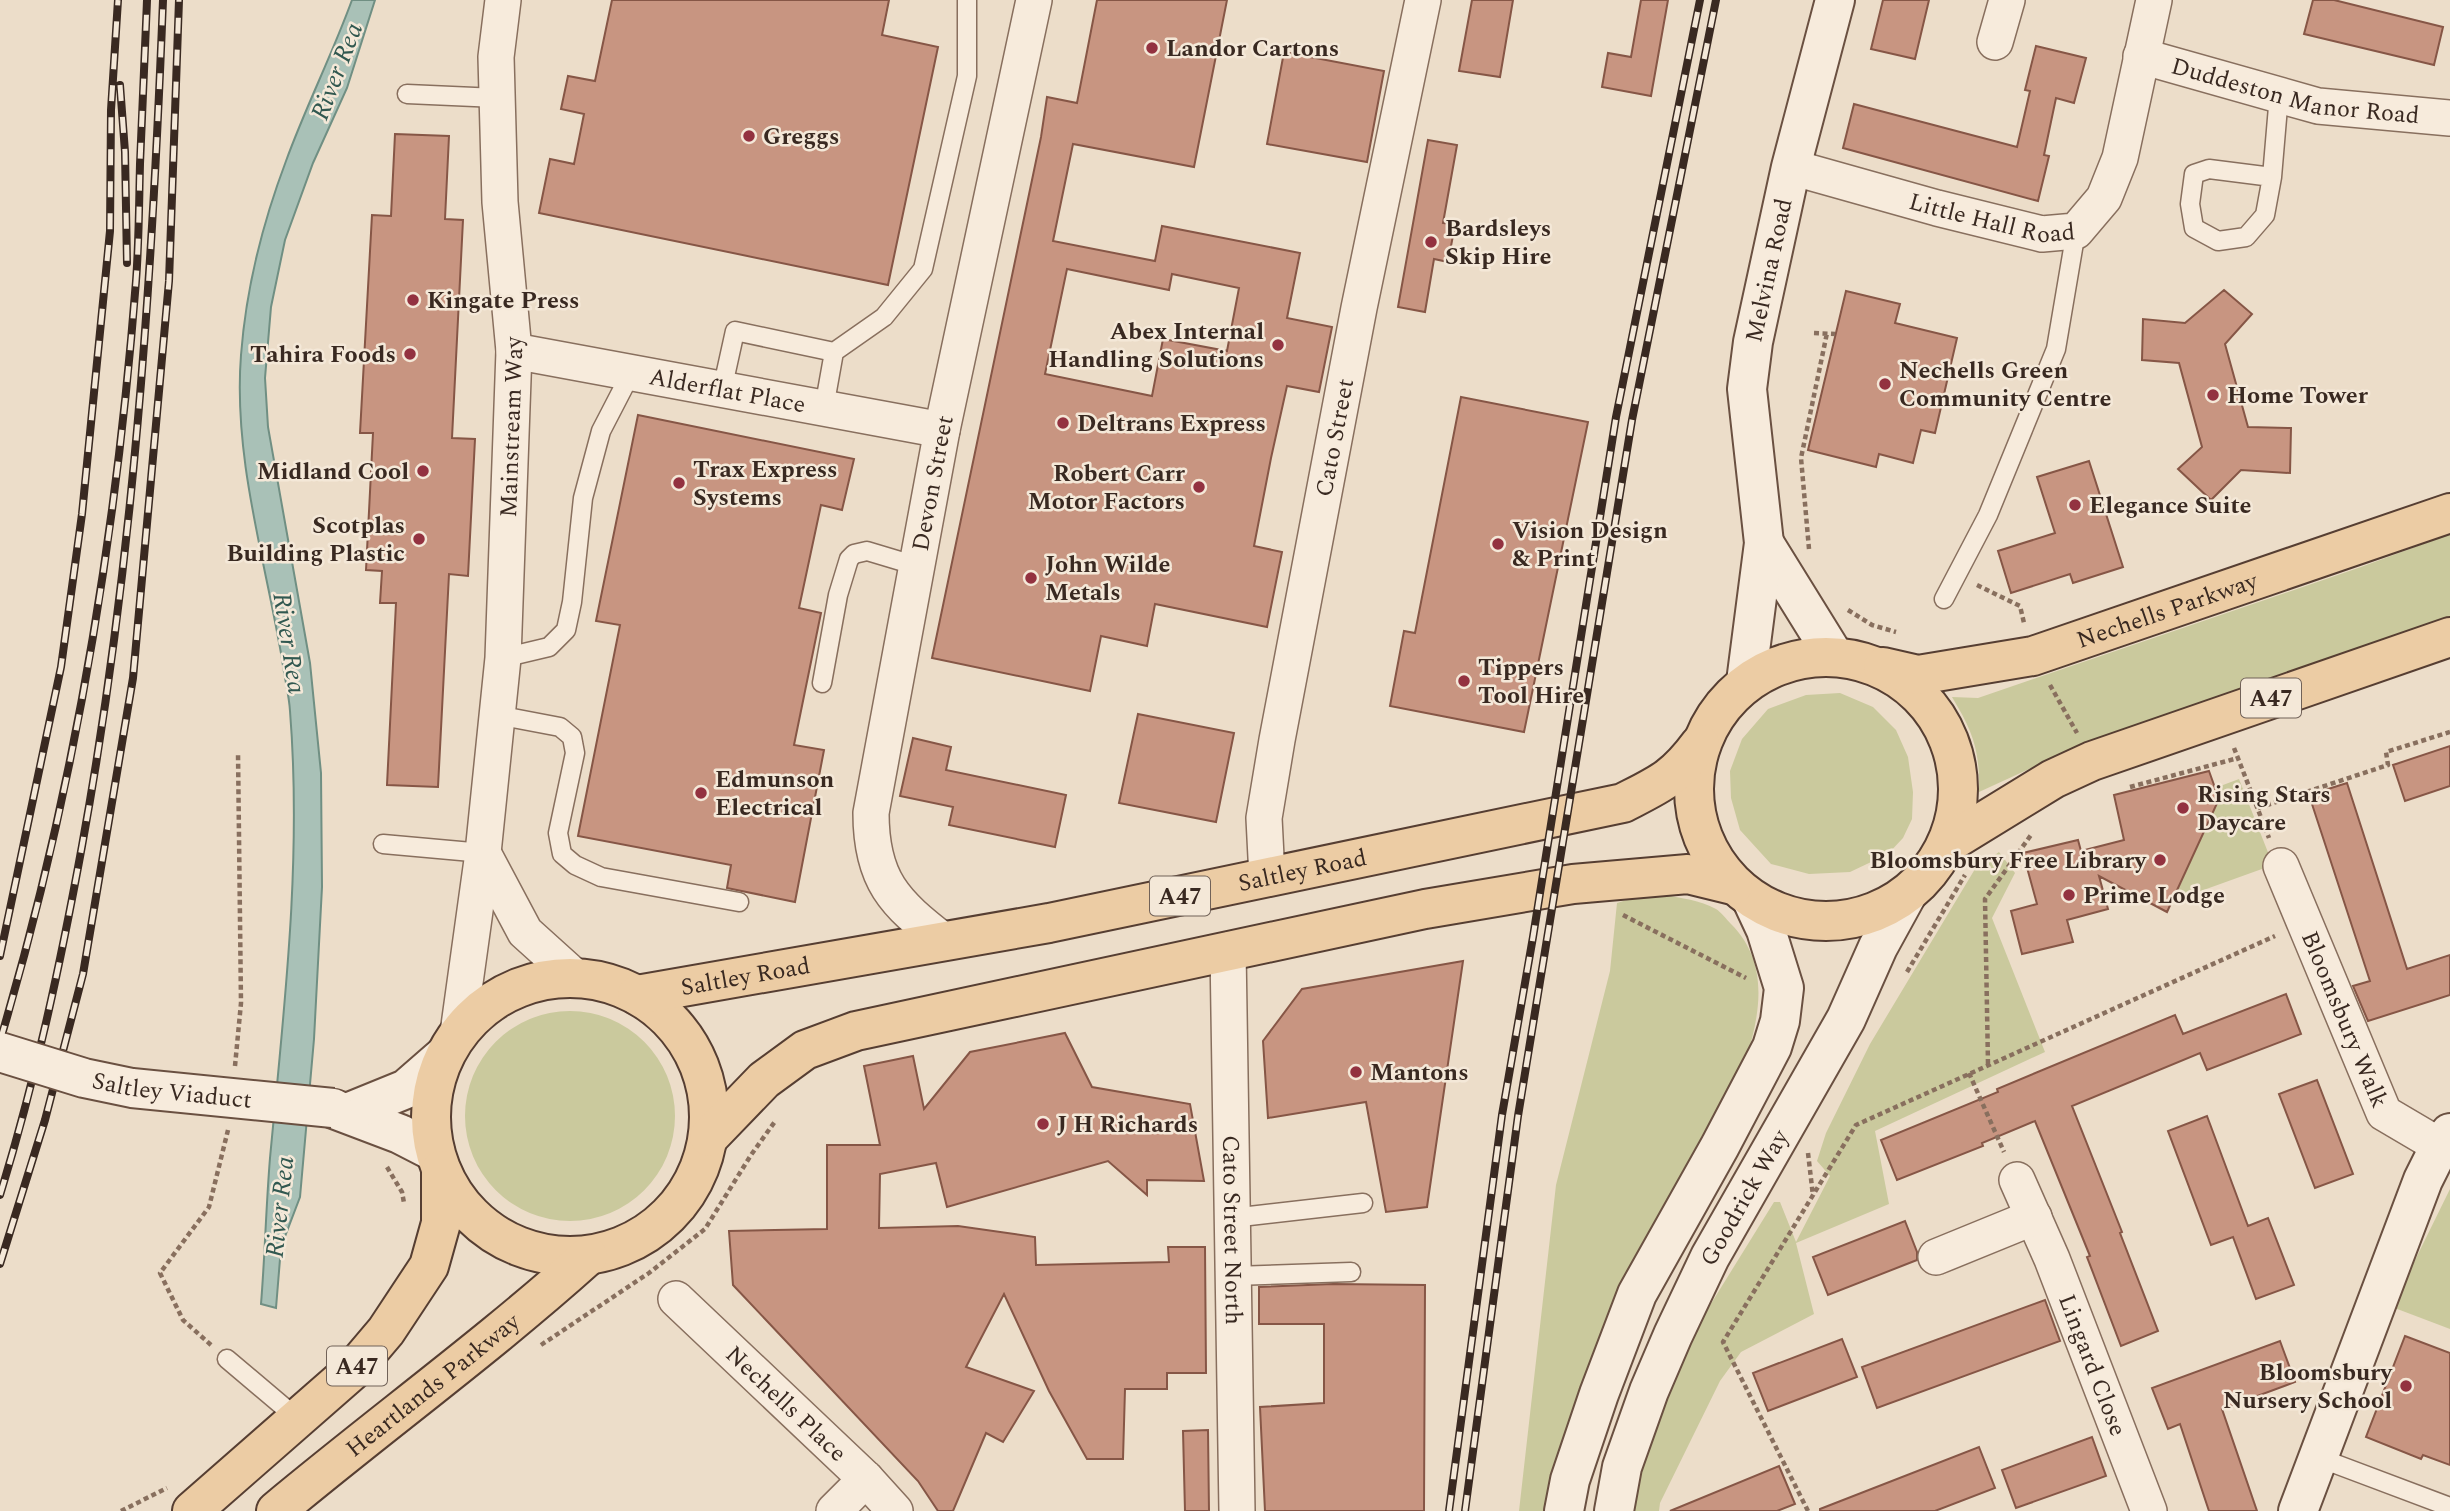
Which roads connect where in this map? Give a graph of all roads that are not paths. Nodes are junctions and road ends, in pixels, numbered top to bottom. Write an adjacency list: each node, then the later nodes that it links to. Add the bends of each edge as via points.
1 (503, 0): 12 (street, Mainstream Way, via 496,57)
2 (967, 0): 18 (lane, via 967,76 923,269 884,317)
3 (1034, 0): 22 (street, Devon Street)
4 (1423, 0): 39 (street, Cato Street, via 1359,308 1266,805)
5 (1835, 0): 14 (main road, Melvina Road)
6 (2007, 0): 8 (street)
7 (2154, 0): 9 (street, Little Hall Road)
8 (1995, 42)
9 (2141, 56): 11 (street, Duddeston Manor Road); 16 (street, Little Hall Road, via 2120,158 2104,198)
10 (407, 94): 12 (lane)
11 (2279, 95): 13 (street, Duddeston Manor Road, via 2318,106); 15 (lane)
12 (498, 98): 17 (street, Mainstream Way, via 500,202)
13 (2450, 118)
14 (1791, 167): 16 (street, Little Hall Road, via 2042,234); 24 (main road, Melvina Road, via 1752,342 1747,389)
15 (2272, 177): 15 (lane, via 2265,215 2246,237 2218,241 2194,228 2190,204 2194,174 2209,169)
16 (2076, 231): 26 (lane, via 2056,349 1988,515)
17 (514, 351): 19 (street, Alderflat Place); 29 (street, Mainstream Way)
18 (834, 352): 20 (lane, via 735,331); 21 (lane)
19 (631, 373): 20 (street, Alderflat Place); 29 (lane, via 601,431 583,498 566,630 549,647)
20 (722, 390): 21 (street, Alderflat Place)
21 (824, 408): 22 (street, Alderflat Place)
22 (942, 430): 25 (street, Devon Street)
23 (2450, 513): 30 (main road, Nechells Parkway / A47, via 2033,656 1918,675)
24 (1764, 543): 28 (main road, Melvina Road); 31 (main road, Melvina Road)
25 (917, 566): 32 (lane, via 867,551 849,559); 43 (street, Devon Street, via 871,813 871,843 880,876 902,905)
26 (1944, 599)
27 (2450, 637): 37 (main road, A47, via 2092,761 2053,779)
28 (1834, 656): 30 (main road, A47); 31 (main road, A47, via 1793,661)
29 (503, 658): 33 (street, Mainstream Way)
30 (1877, 666): 37 (main road, A47, via 1913,688 1940,721 1956,760)
31 (1746, 682): 34 (main road, A47, via 1718,710)
32 (822, 683)
33 (497, 715): 36 (street, Mainstream Way); 42 (lane, via 560,727 572,737 575,753 558,833 562,854 575,865 601,877)
34 (1700, 744): 39 (main road, Saltley Road / A47, via 1668,780 1623,803); 40 (main road, A47, via 1693,782 1696,819 1710,855)
35 (383, 844): 36 (lane)
36 (483, 853): 45 (street, via 525,932); 47 (street, Mainstream Way)
37 (1959, 855): 41 (main road, A47, via 1930,872)
38 (2281, 866): 51 (street, Bloomsbury Walk, via 2384,1113)
39 (1267, 877): 43 (main road, Saltley Road / A47)
40 (1743, 892): 41 (main road, A47, via 1789,917 1830,922 1870,915); 44 (main road, A47, via 1688,874 1573,884); 72 (main road, Goodrick Way, via 1766,930 1784,988 1780,1021 1772,1047 1637,1294 1570,1480)
41 (1906, 895): 73 (main road, Goodrick Way, via 1846,1020 1683,1312 1622,1467)
42 (739, 902)
43 (945, 942): 46 (main road, Saltley Road / A47)
44 (1228, 950): 50 (main road, A47, via 856,1031 805,1050 764,1080); 56 (street, Cato Street North)
45 (576, 978): 46 (main road, via 608,983); 47 (main road, via 531,984 491,1002)
46 (637, 995): 50 (main road, via 671,1021 695,1055 708,1095)
47 (452, 1044): 49 (main road, Saltley Viaduct, via 405,1089); 52 (main road, via 434,1086 430,1119)
48 (0, 1052): 49 (main road, Saltley Viaduct, bridge, via 132,1088)
49 (340, 1111): 52 (main road, Saltley Viaduct, via 400,1135)
50 (709, 1137): 57 (main road, via 695,1180 668,1217 631,1243)
51 (2445, 1139): 64 (main road, via 2423,1180)
52 (438, 1161): 57 (main road, via 465,1209 500,1238 542,1254); 63 (main road, A47, via 441,1223 429,1266 386,1331 353,1370)
53 (2018, 1180): 55 (street, Lingard Close)
54 (1363, 1203): 56 (lane)
55 (2034, 1217): 58 (street); 74 (street, Lingard Close)
56 (1232, 1218): 60 (street, Cato Street North)
57 (588, 1256): 68 (main road, Heartlands Parkway / A47)
58 (1936, 1257)
59 (1351, 1272): 60 (lane)
60 (1234, 1276): 71 (street, Cato Street North)
61 (676, 1299): 65 (street, Nechells Place)
62 (227, 1359): 63 (lane)
63 (298, 1419): 67 (main road, A47)
64 (2317, 1457): 66 (lane); 75 (main road)
65 (866, 1479): 69 (street); 70 (street, Nechells Place)
66 (2450, 1507)
67 (192, 1511)
68 (276, 1511)
69 (834, 1511)
70 (895, 1511)
71 (1237, 1511)
72 (1564, 1511)
73 (1614, 1511)
74 (2149, 1511)
75 (2298, 1511)

